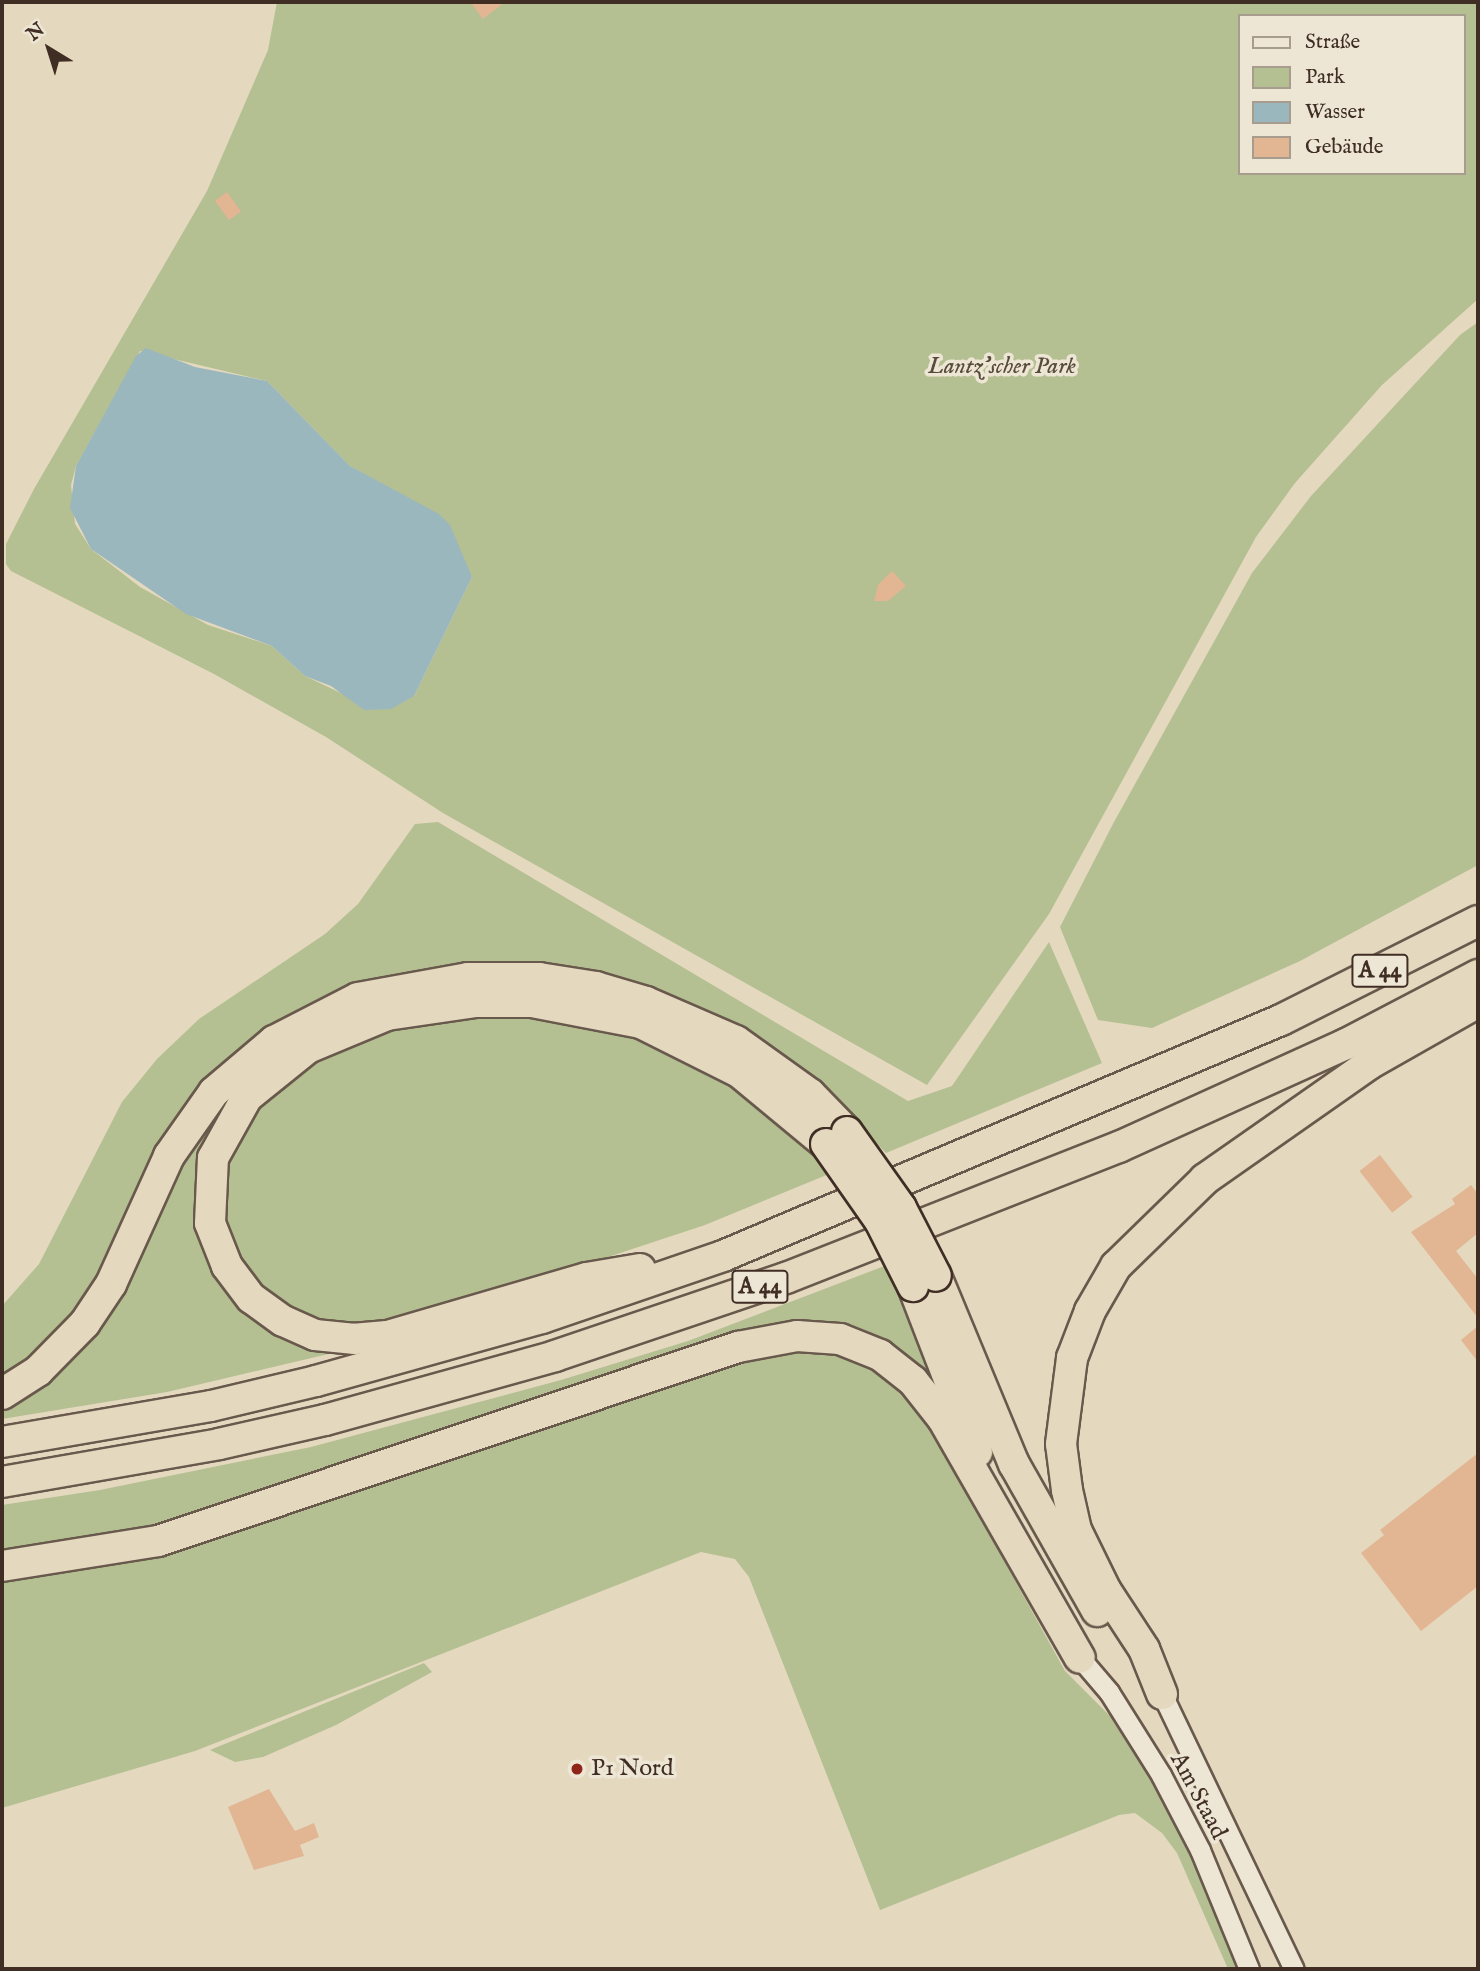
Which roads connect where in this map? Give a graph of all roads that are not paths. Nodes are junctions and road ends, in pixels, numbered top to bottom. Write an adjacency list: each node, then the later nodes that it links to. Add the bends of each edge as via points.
1 (1478, 921): 5 (highway, A 44, via 1281,1020)
2 (1478, 975): 9 (highway, A 44, via 1346,1044 1119,1147 786,1278 555,1356 325,1420 219,1444)
3 (1478, 1002): 13 (highway, via 1368,1064 1205,1179 1116,1266 1090,1311 1072,1358 1061,1444 1067,1490 1076,1530 1106,1591 1144,1649)
4 (837, 1138): 5 (highway, via 739,1072 641,1023 532,1002 476,1002 387,1015 308,1048 247,1097 213,1158 210,1223 227,1266 251,1298 283,1321 315,1335 387,1336 587,1278); 6 (highway, bridge, via 901,1208); 7 (highway, via 810,1094 736,1041 646,1002 596,987 539,978 468,978 358,998 274,1041 214,1091 169,1156 111,1284 85,1323 38,1371)
5 (723, 1256): 8 (highway, A 44, via 542,1318 316,1381 211,1406)
6 (924, 1281): 10 (highway); 13 (highway, via 1046,1527 1128,1658)
7 (2, 1394)
8 (2, 1442)
9 (2, 1482)
10 (989, 1494): 11 (highway, via 913,1381 880,1354 840,1339 797,1336 737,1347 158,1541); 12 (highway)
11 (2, 1566)
12 (1080, 1658): 14 (street, Am Staad, via 1109,1692 1161,1775 1209,1869)
13 (1161, 1694): 15 (street, Am Staad)
14 (1249, 1969)
15 (1294, 1969)

